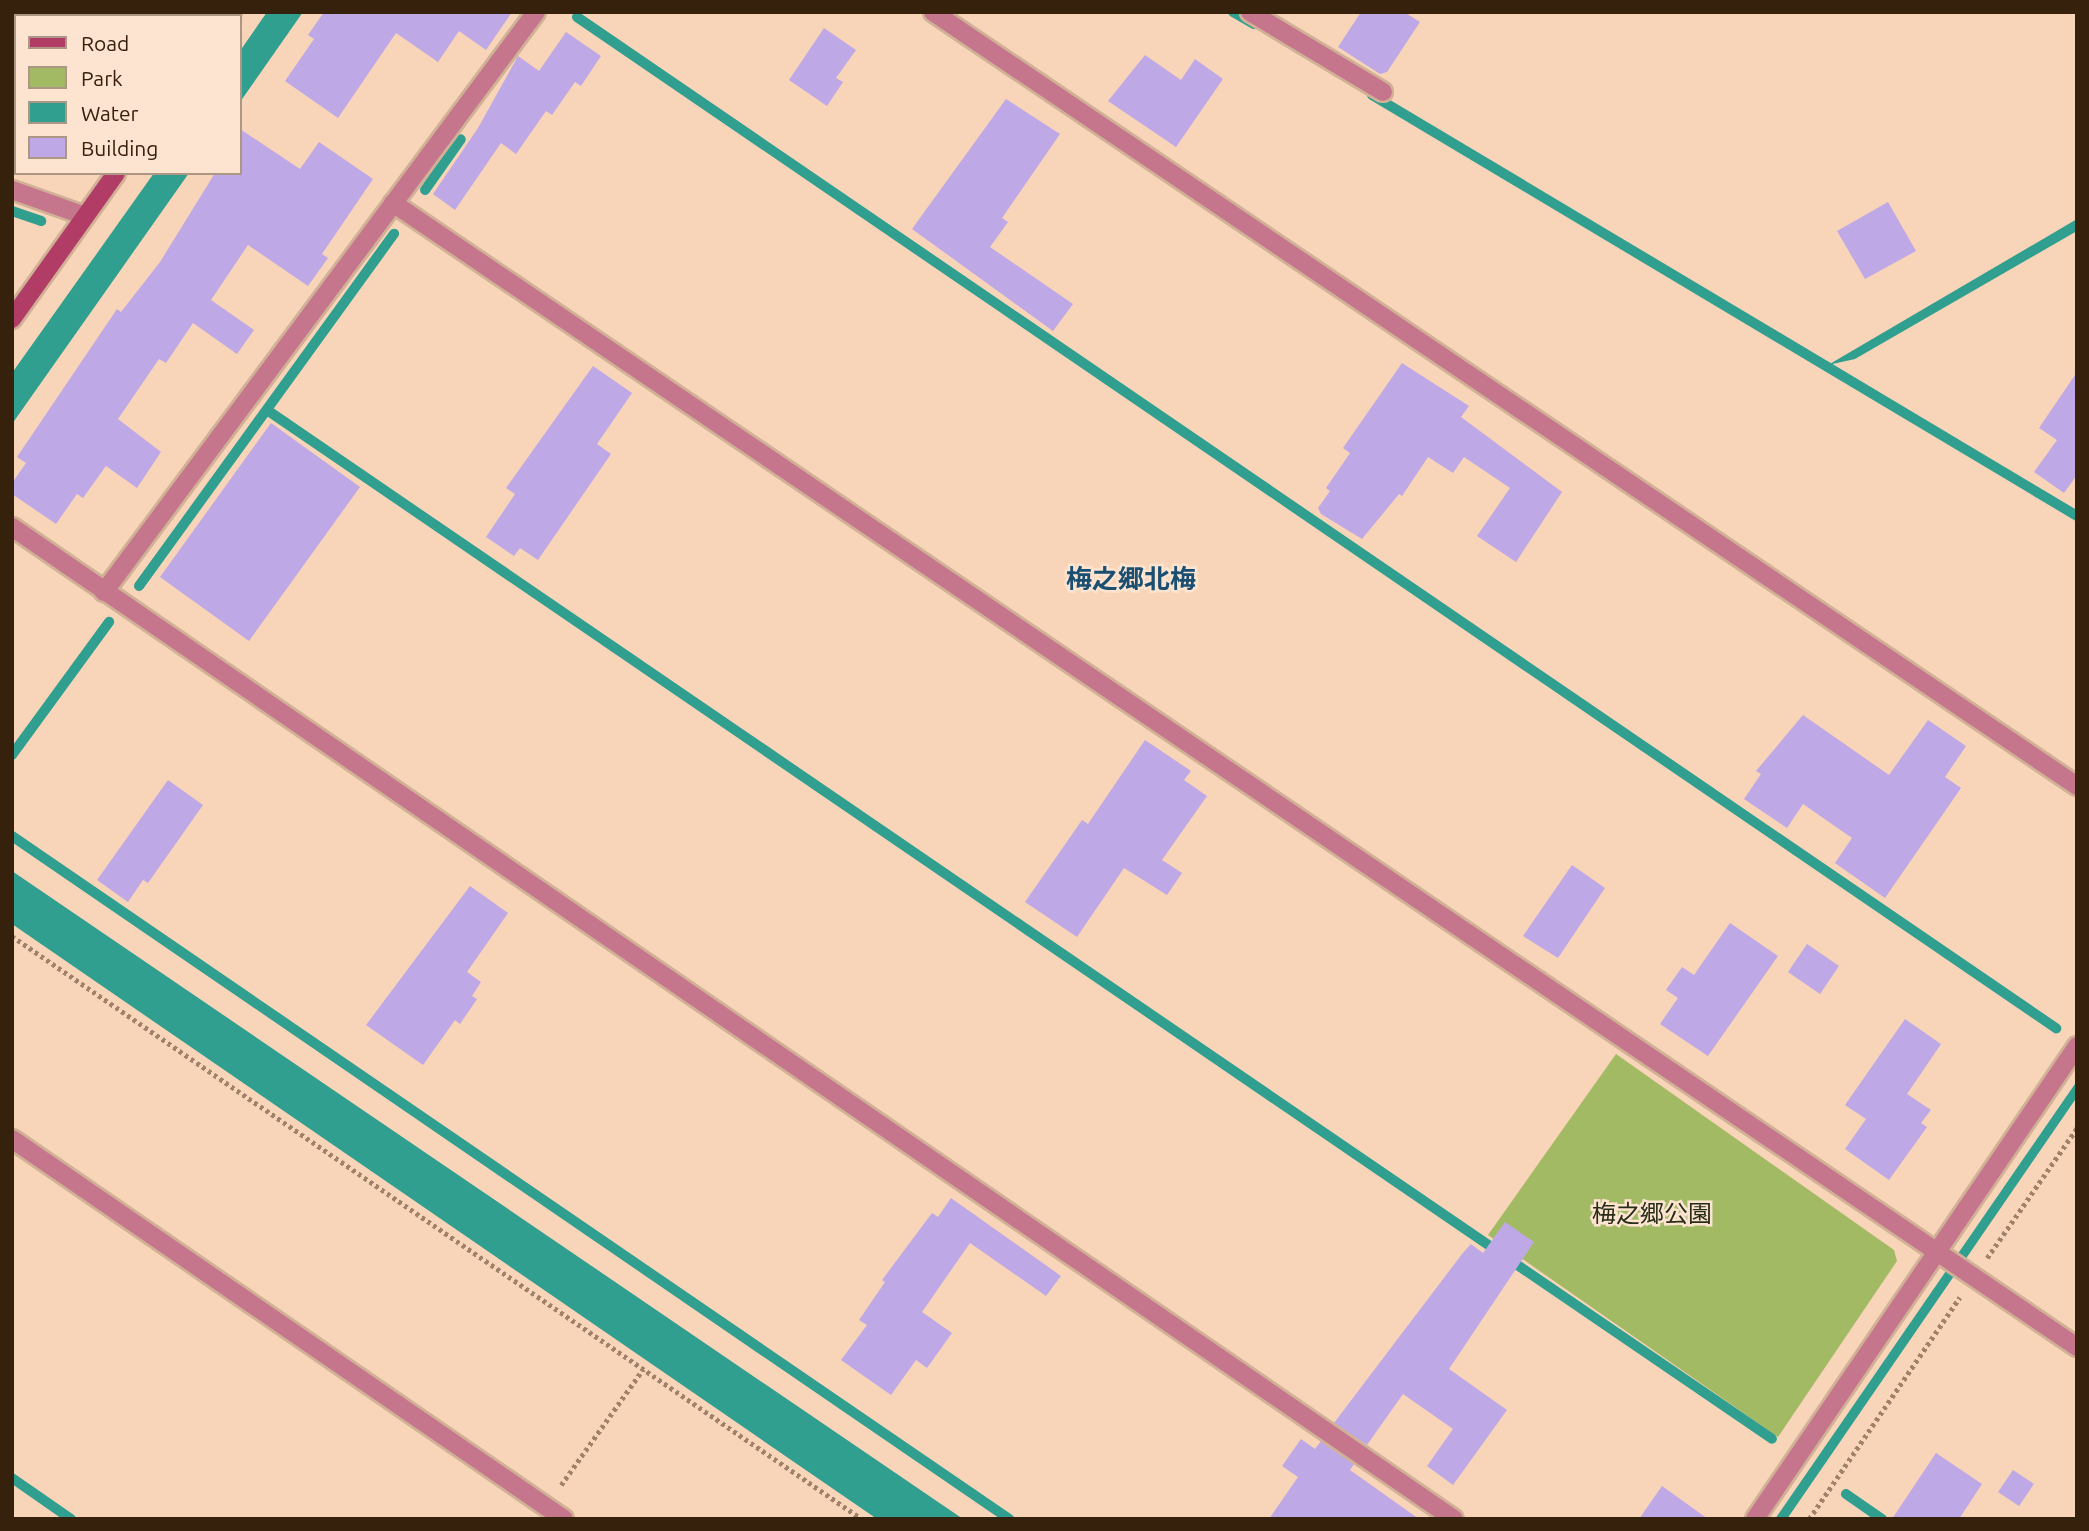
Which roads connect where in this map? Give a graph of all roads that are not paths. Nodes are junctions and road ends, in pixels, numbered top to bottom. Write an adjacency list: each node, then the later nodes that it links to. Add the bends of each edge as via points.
1 (536, 12): 7 (street)
2 (933, 12): 12 (street)
3 (1250, 12): 4 (street)
4 (1383, 92)
5 (115, 175): 8 (street)
6 (12, 190): 8 (street)
7 (393, 203): 11 (street); 15 (street)
8 (85, 216): 9 (street)
9 (12, 319)
10 (12, 527): 11 (street)
11 (104, 592): 19 (street)
12 (2077, 786)
13 (2077, 1046): 15 (street)
14 (12, 1139): 17 (street)
15 (1942, 1252): 16 (street); 20 (street)
16 (2077, 1347)
17 (541, 1513): 18 (street)
18 (564, 1519)
19 (1454, 1519)
20 (1755, 1519)

